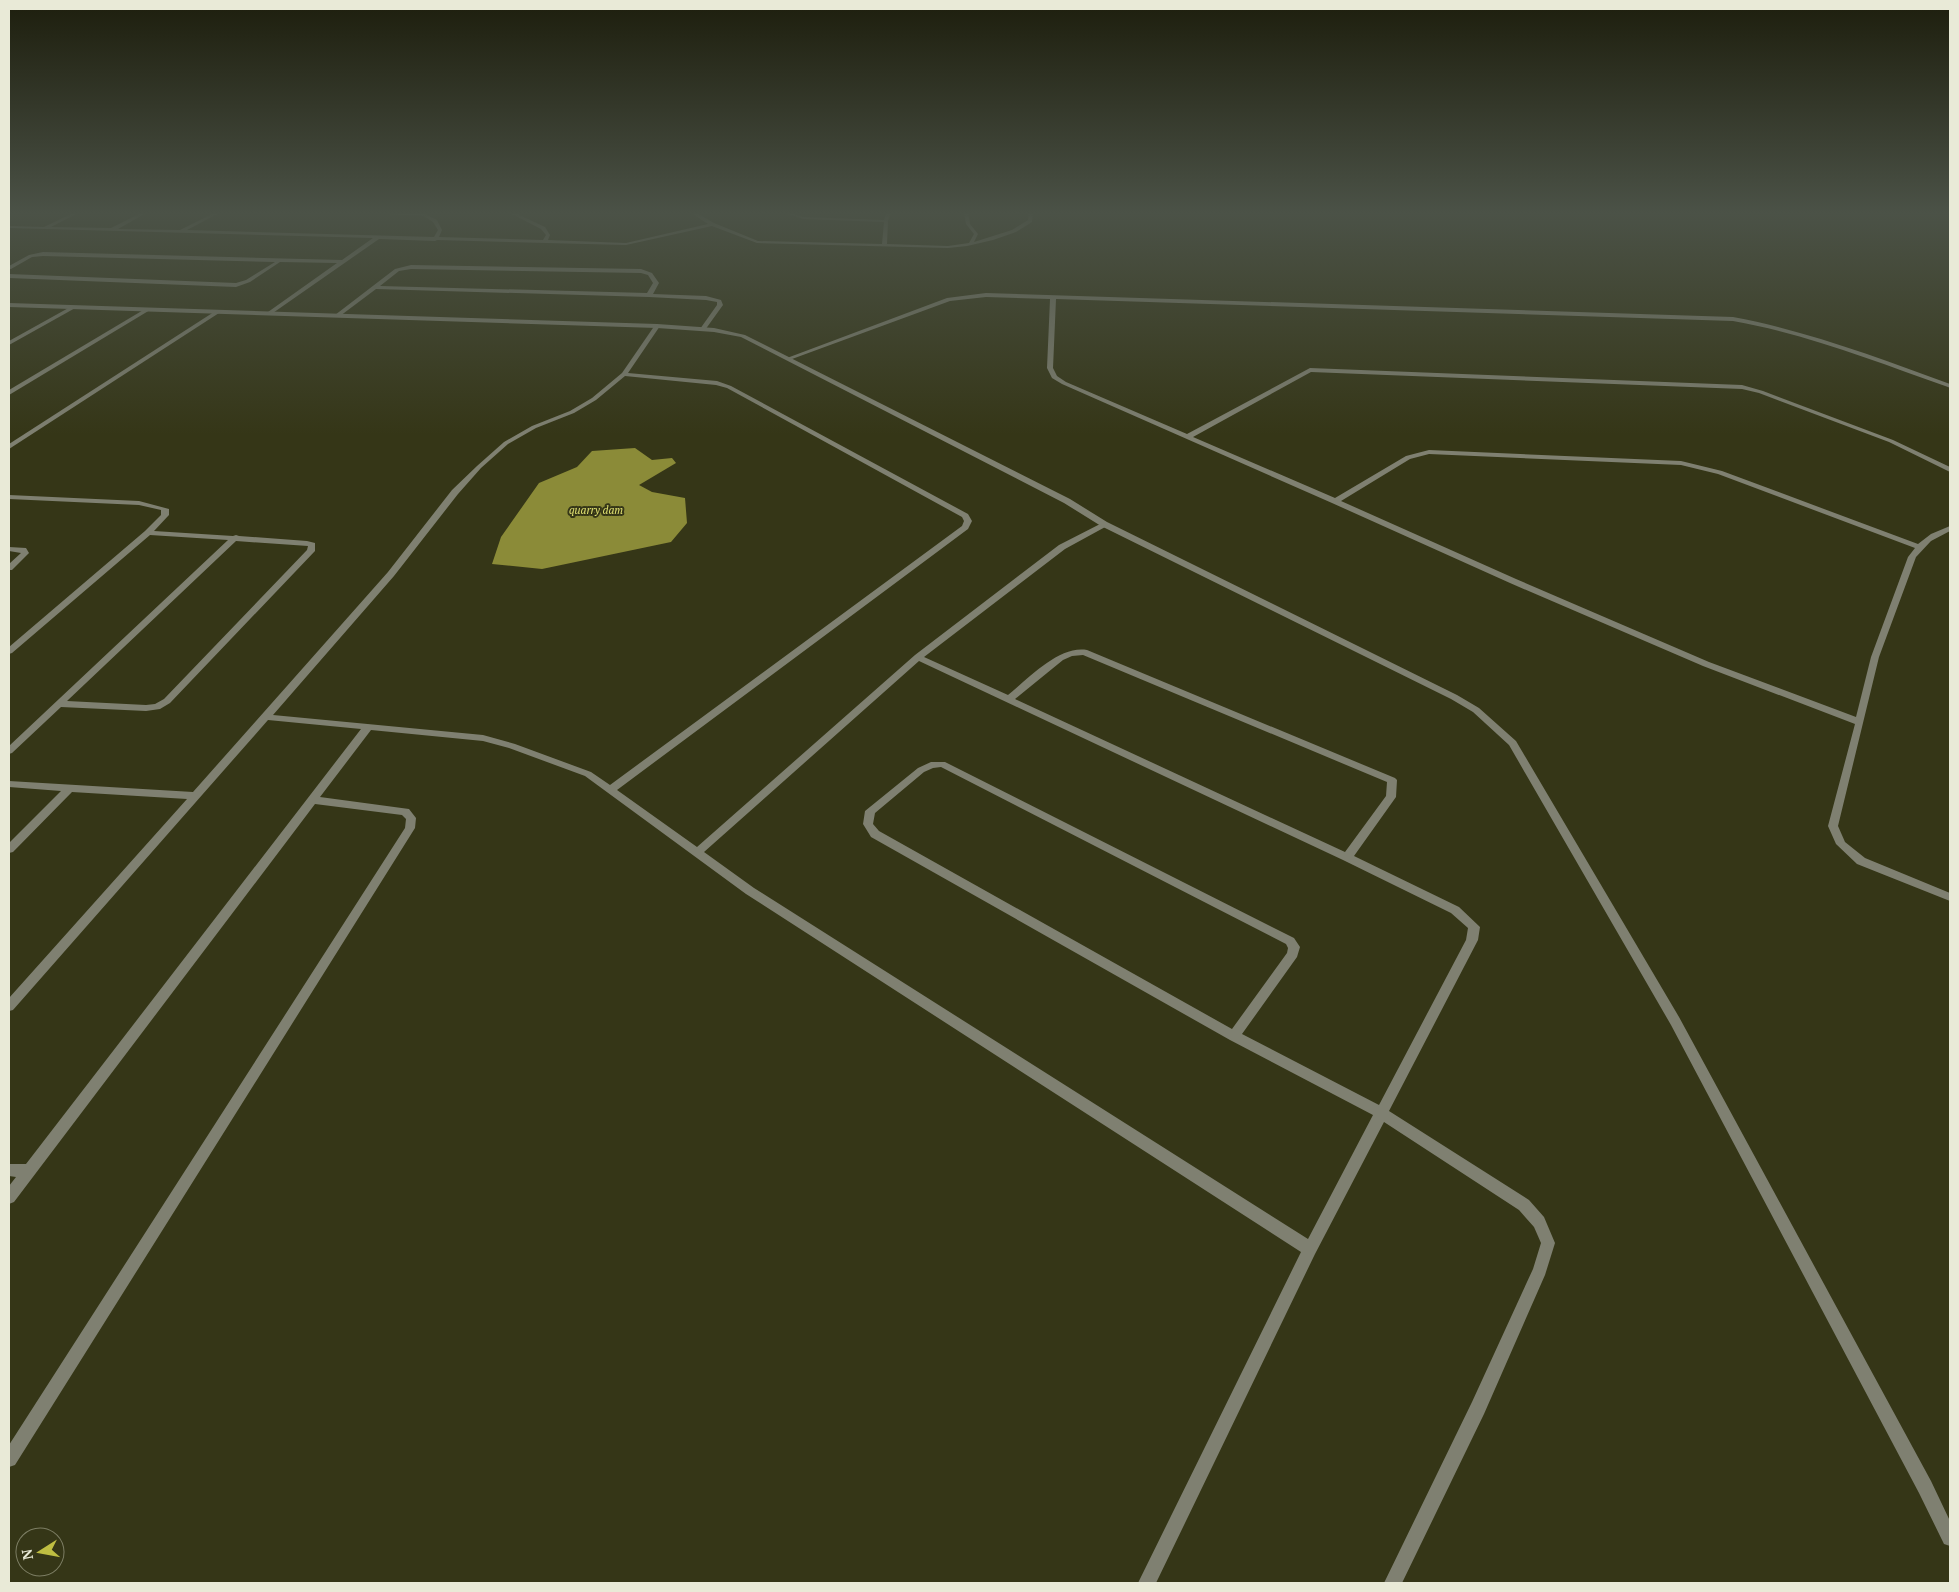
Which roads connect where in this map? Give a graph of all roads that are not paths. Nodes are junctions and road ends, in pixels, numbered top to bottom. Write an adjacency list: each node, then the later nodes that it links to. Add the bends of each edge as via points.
1 (309, 286): 10 (street)
2 (654, 286): 4 (street)
3 (374, 287): 4 (street); 11 (street)
4 (649, 295): 13 (street, via 706,298 719,302)
5 (1053, 298): 17 (street, via 986,295 948,299); 19 (street, via 1733,319 1801,334); 21 (street, via 1050,368 1054,377)
6 (9, 305): 7 (street)
7 (74, 307): 8 (street); 15 (street)
8 (148, 310): 9 (street); 20 (street)
9 (217, 312): 10 (street); 22 (street)
10 (270, 313): 11 (street)
11 (338, 315): 12 (street)
12 (657, 326): 13 (street); 18 (street)
13 (702, 329): 17 (street, via 731,332)
14 (9, 336): 15 (street)
15 (22, 336): 16 (street)
16 (9, 343)
17 (790, 358): 26 (street, via 1067,501)
18 (624, 374): 37 (street, via 594,400 506,443 479,467); 43 (street, via 729,387 965,516 968,521 965,527)
19 (1950, 386)
20 (9, 393)
21 (1189, 436): 23 (street, via 1310,370 1742,387 1891,441); 25 (street)
22 (9, 447)
23 (1950, 470)
24 (9, 497): 28 (street, via 139,503 165,509 165,515)
25 (1335, 500): 30 (street, via 1408,457 1429,452 1681,463 1720,472); 38 (street, via 1697,660)
26 (1104, 524): 34 (street, via 1062,547); 58 (street, via 1454,697 1476,710 1513,743 1675,1022 1926,1487)
27 (1950, 528): 30 (street, via 1934,534)
28 (148, 533): 29 (street); 33 (street)
29 (236, 537): 36 (street); 36 (street, via 312,545 311,551 167,701 157,707 146,708)
30 (1919, 547): 38 (street, via 1912,557 1875,657)
31 (9, 549): 32 (street, via 25,553)
32 (9, 568)
33 (9, 651)
34 (918, 658): 35 (street); 47 (street)
35 (1008, 700): 48 (street); 48 (street, via 1060,658 1084,652 1392,780 1391,797)
36 (59, 704): 40 (street)
37 (266, 717): 39 (street); 44 (street)
38 (1860, 722): 49 (street, via 1833,826 1840,844 1861,861)
39 (368, 727): 43 (street, via 483,738 588,774); 45 (street)
40 (9, 751)
41 (9, 784): 42 (street)
42 (69, 789): 44 (street); 46 (street)
43 (611, 789): 47 (street)
44 (195, 796): 50 (street)
45 (314, 800): 54 (street); 57 (street, via 405,812 411,818 410,828)
46 (9, 849)
47 (698, 852): 56 (street, via 750,891)
48 (1347, 856): 52 (street, via 1455,910 1474,927 1472,940)
49 (1950, 897)
50 (9, 1006)
51 (1234, 1036): 51 (street, via 875,834 868,824 870,811 921,770 942,764 1290,941 1294,947 1293,954); 52 (street)
52 (1380, 1112): 56 (street); 60 (street, via 1524,1205 1539,1222 1548,1243 1540,1270 1478,1408)
53 (9, 1170): 54 (street)
54 (28, 1171): 55 (street)
55 (9, 1197)
56 (1310, 1249): 59 (street)
57 (9, 1459)
58 (1950, 1538)
59 (1147, 1583)
60 (1393, 1583)

